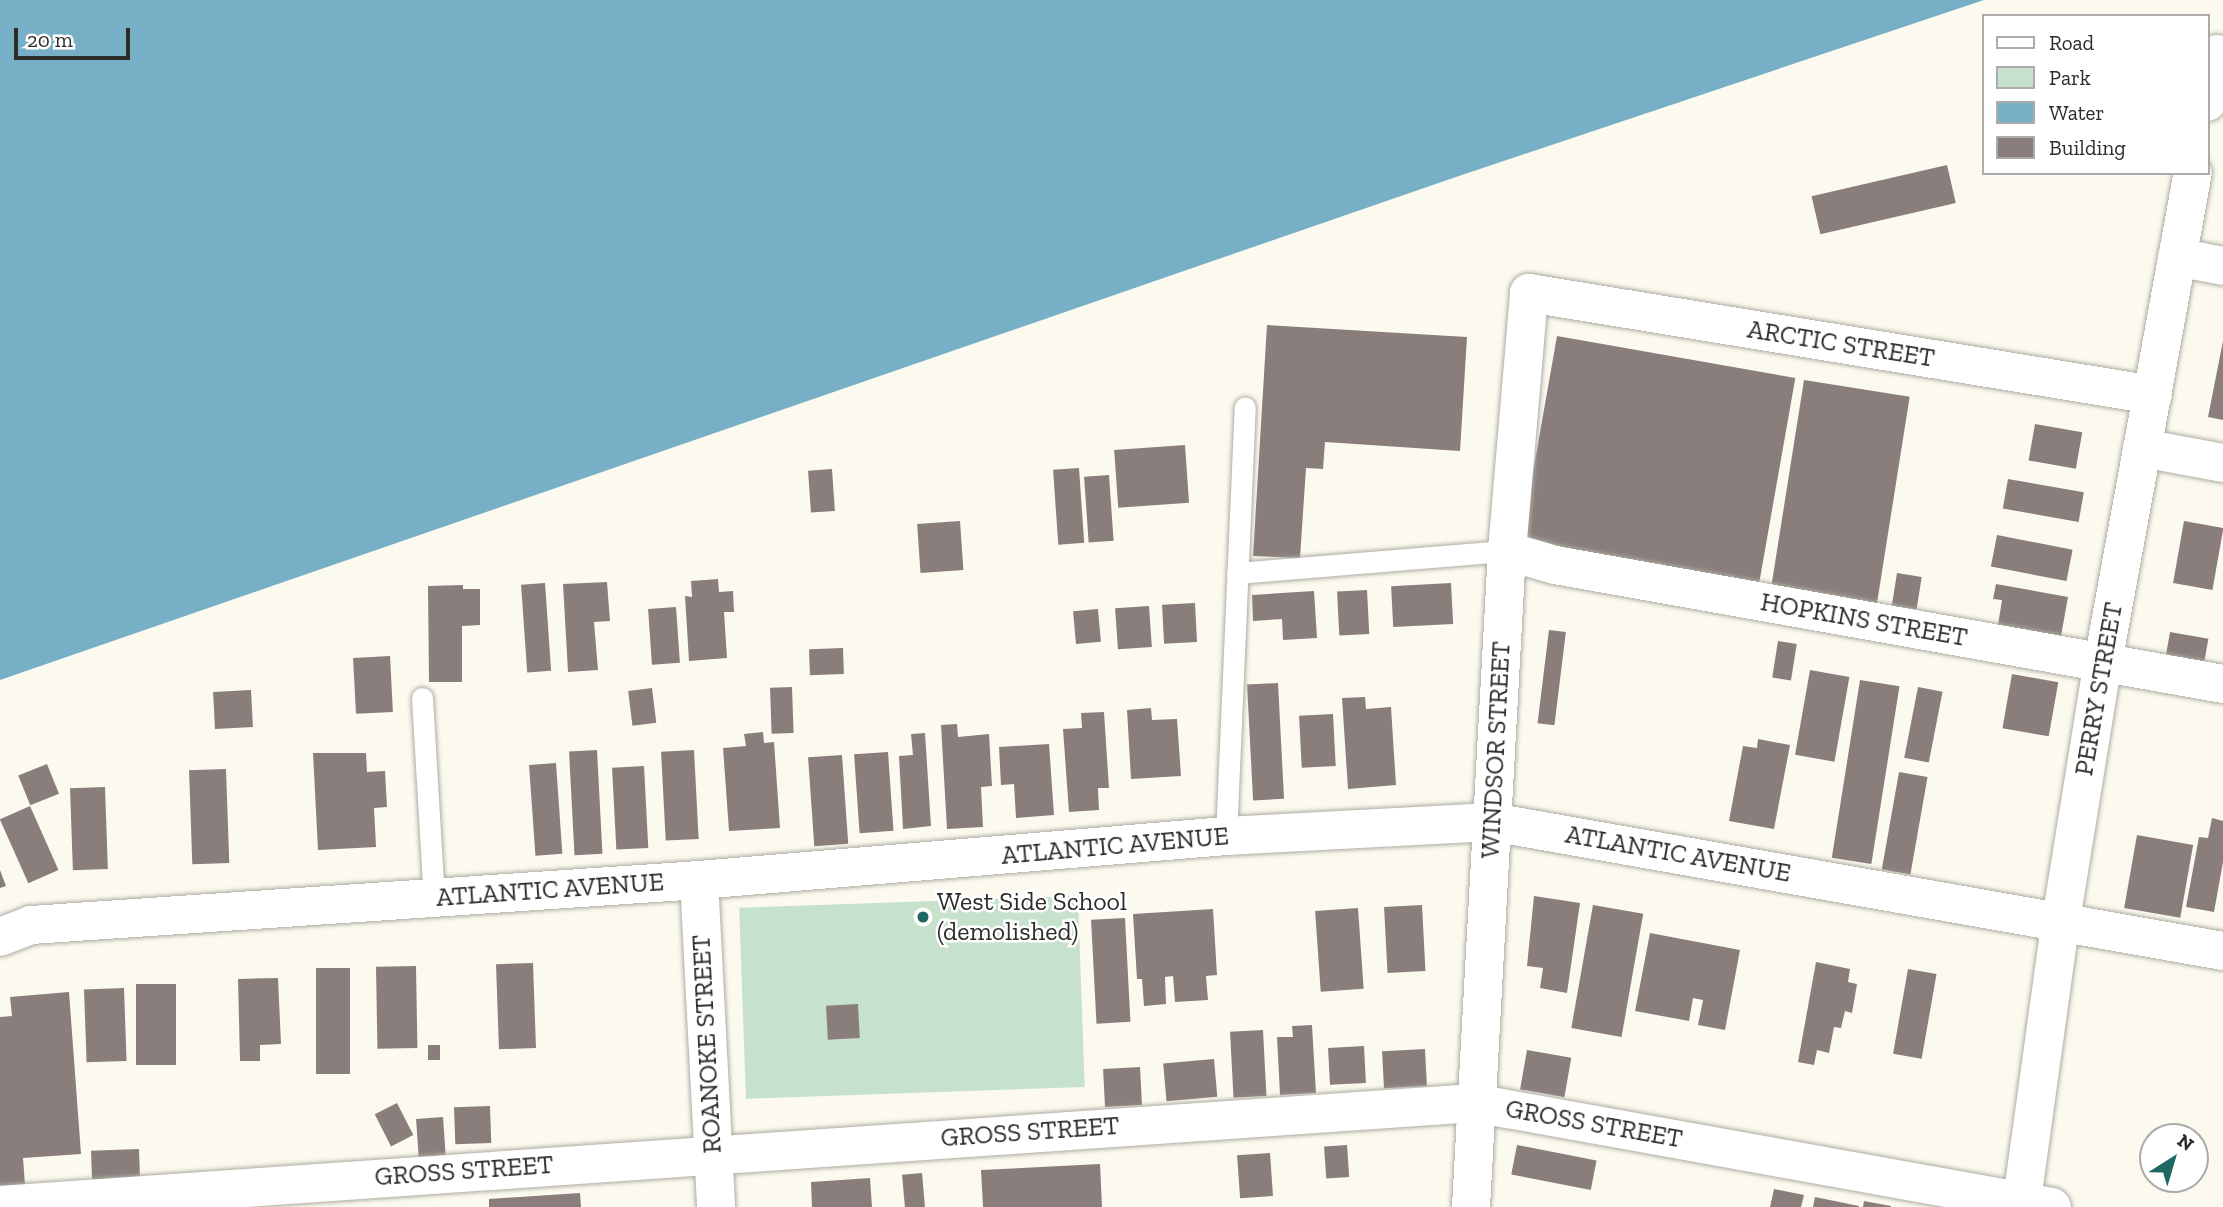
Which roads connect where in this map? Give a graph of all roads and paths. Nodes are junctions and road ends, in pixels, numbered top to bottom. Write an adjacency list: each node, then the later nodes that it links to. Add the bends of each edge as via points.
1 (2217, 54): 2 (street)
2 (2209, 92)
3 (2193, 175): 4 (street, PERRY STREET)
4 (2177, 257): 5 (street); 7 (street, PERRY STREET)
5 (2223, 265)
6 (1529, 293): 7 (street, ARCTIC STREET); 11 (street, WINDSOR STREET)
7 (2153, 395): 9 (street, PERRY STREET)
8 (1245, 407): 12 (lane)
9 (2142, 449): 10 (street); 13 (street, PERRY STREET)
10 (2223, 463)
11 (1507, 551): 12 (lane); 13 (street, HOPKINS STREET, via 1555,565); 16 (street, WINDSOR STREET)
12 (1237, 573): 17 (lane)
13 (2103, 662): 14 (street, HOPKINS STREET); 20 (street, PERRY STREET)
14 (2223, 684)
15 (422, 698): 19 (lane)
16 (1492, 822): 17 (street, ATLANTIC AVENUE); 20 (street, ATLANTIC AVENUE); 23 (street, WINDSOR STREET)
17 (1226, 836): 18 (street, ATLANTIC AVENUE)
18 (699, 880): 19 (street, ATLANTIC AVENUE); 24 (street, ROANOKE STREET)
19 (434, 898): 21 (street, ATLANTIC AVENUE, via 31,926)
20 (2060, 920): 22 (street, ATLANTIC AVENUE); 26 (street, PERRY STREET)
21 (0, 937)
22 (2223, 951)
23 (1474, 1102): 24 (street, GROSS STREET); 26 (street, GROSS STREET); 28 (street, WINDSOR STREET)
24 (712, 1153): 25 (street, GROSS STREET); 27 (street, ROANOKE STREET)
25 (0, 1205)
26 (2032, 1205)
27 (716, 1207)
28 (1471, 1207)

